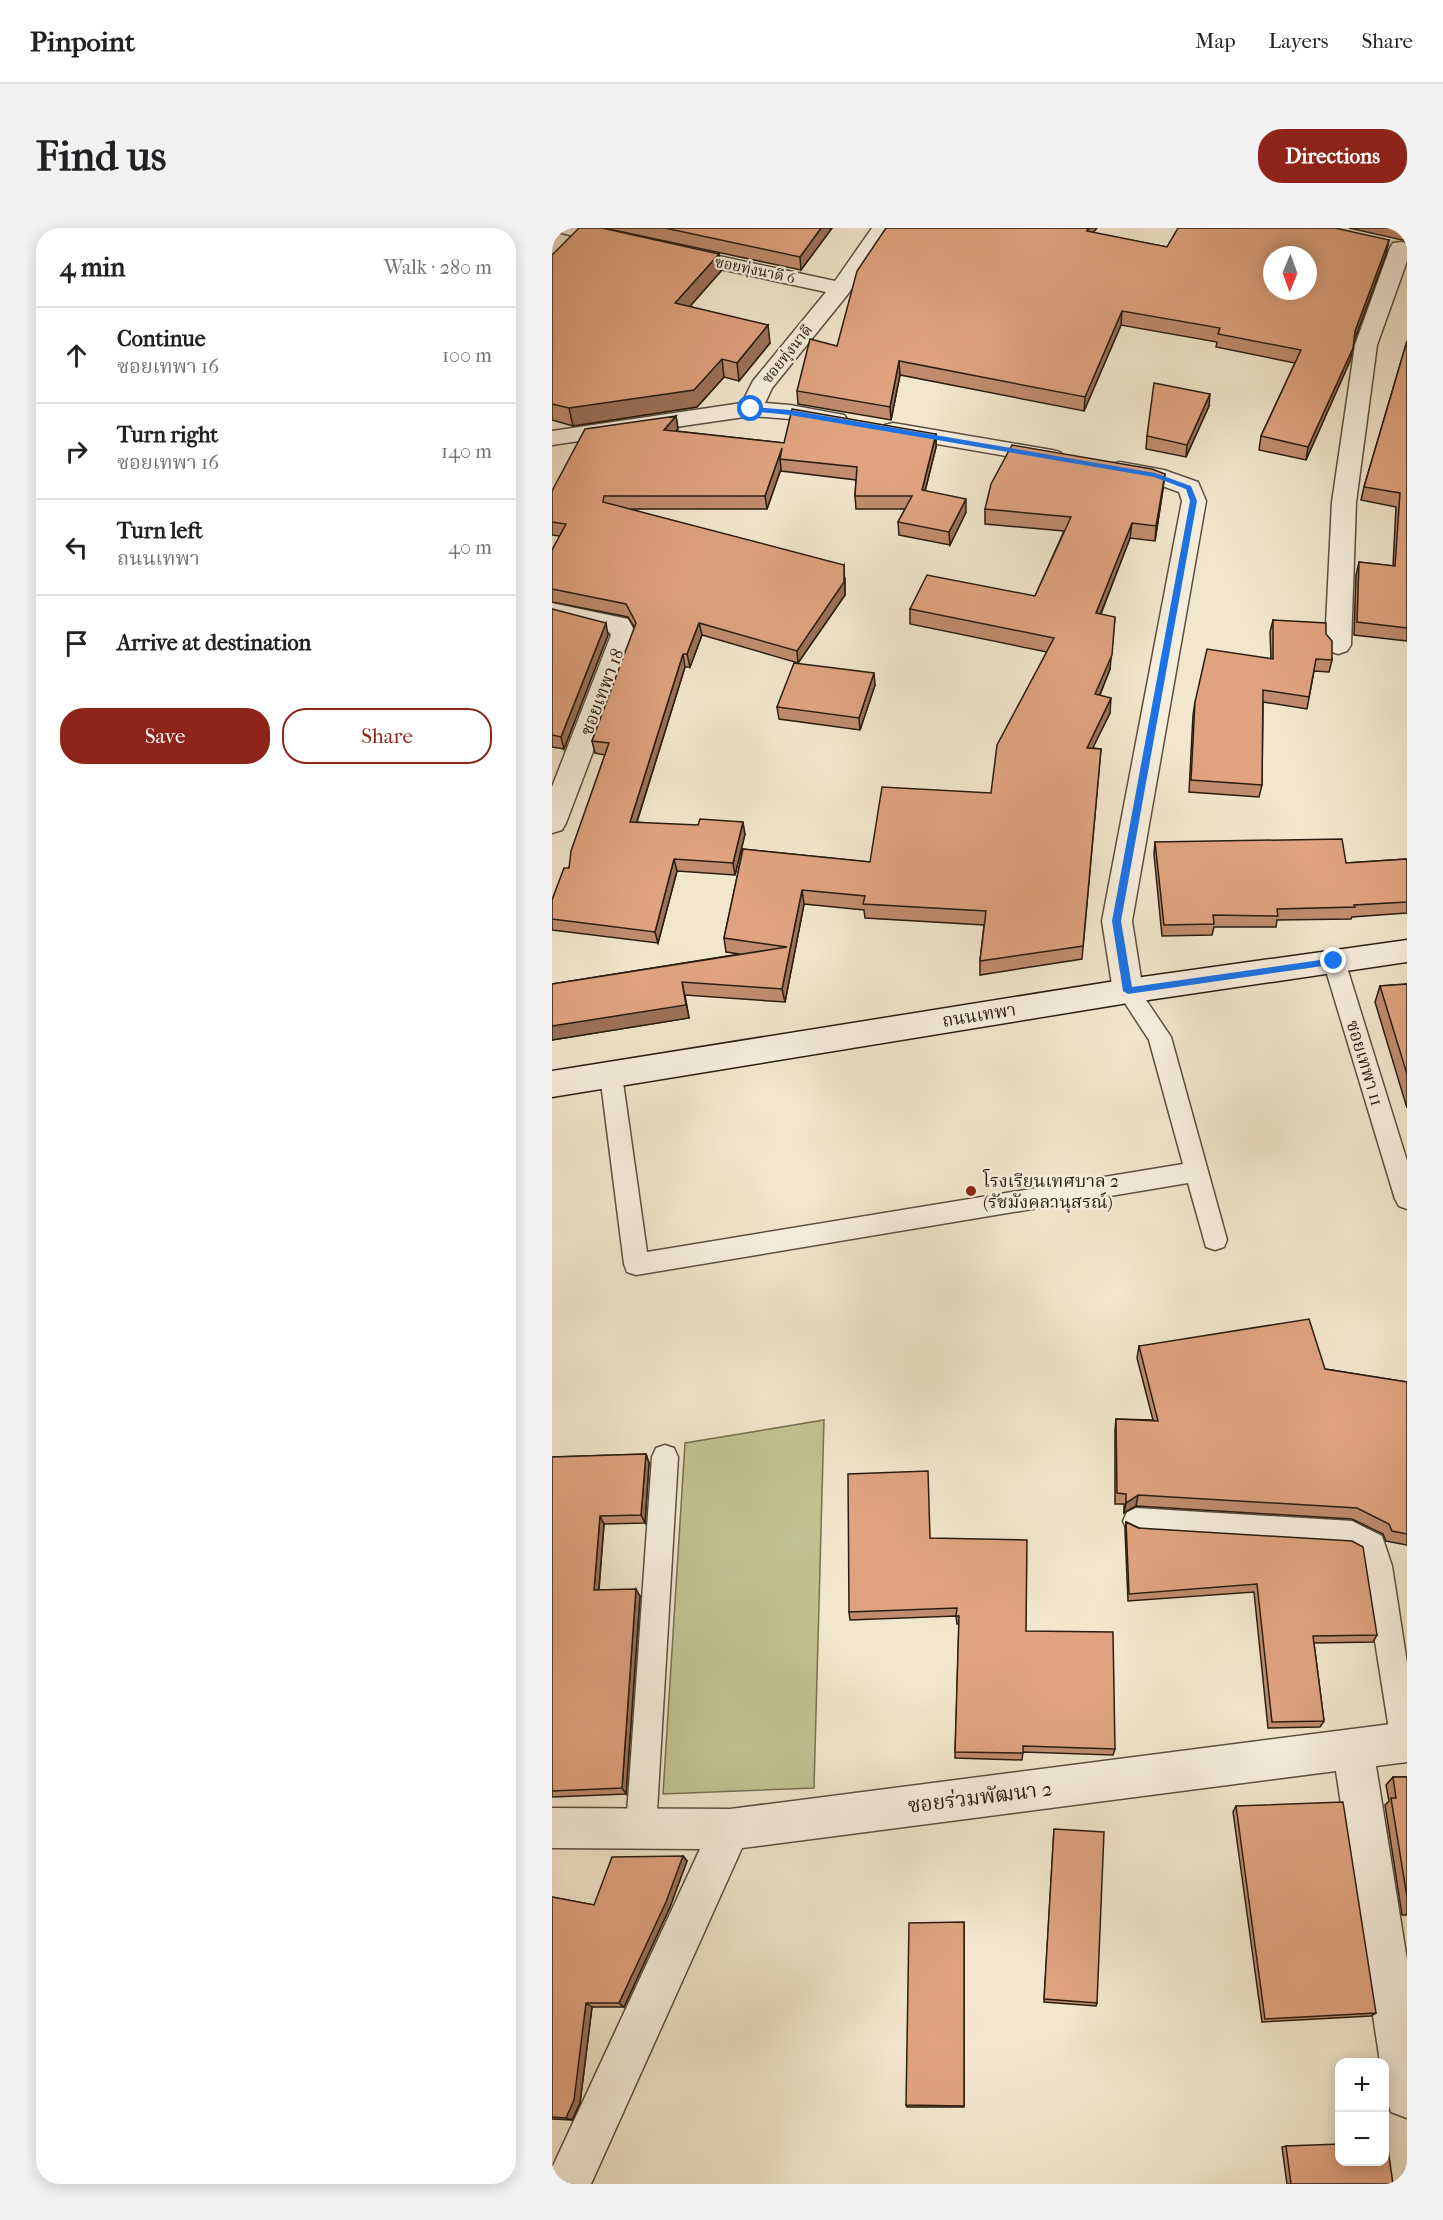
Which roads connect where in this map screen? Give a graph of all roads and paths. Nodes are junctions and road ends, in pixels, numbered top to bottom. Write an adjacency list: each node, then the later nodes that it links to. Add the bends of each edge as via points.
1 (564, 228): 4 (street, ซอยทุ่งนาดี 6)
2 (883, 228): 4 (street, ซอยทุ่งนาดี)
3 (1396, 247): 8 (street, via 1366,345 1344,502)
4 (840, 289): 5 (street, ซอยทุ่งนาดี, via 761,386)
5 (751, 409): 6 (street); 13 (street, via 790,412 1155,475 1189,487 1194,501 1117,921)
6 (552, 438)
7 (552, 611): 9 (street, ซอยเทพา 18, via 619,625 624,635)
8 (1338, 645)
9 (561, 773): 10 (street, ซอยเทพา 18)
10 (552, 823)
11 (1407, 951): 12 (street, ถนนเทพา)
12 (1334, 961): 13 (street, ถนนเทพา); 17 (lane, ซอยเทพา 11)
13 (1128, 991): 14 (street, ถนนเทพา); 16 (lane, via 1160,1037)
14 (611, 1075): 15 (street, ถนนเทพา); 16 (lane, via 636,1264)
15 (552, 1084)
16 (1197, 1172): 18 (lane)
17 (1407, 1199)
18 (1215, 1240)
19 (665, 1457): 24 (lane)
20 (1137, 1521): 21 (lane, via 1352,1534 1372,1545)
21 (1406, 1742): 22 (street, ซอยร่วมพัฒนา 2)
22 (1353, 1749): 25 (street, ซอยร่วมพัฒนา 2); 26 (street)
23 (552, 1828): 24 (street, ซอยร่วมพัฒนา 2)
24 (641, 1828): 25 (street, ซอยร่วมพัฒนา 2)
25 (730, 1829): 27 (street)
26 (1407, 2096)
27 (568, 2184)

